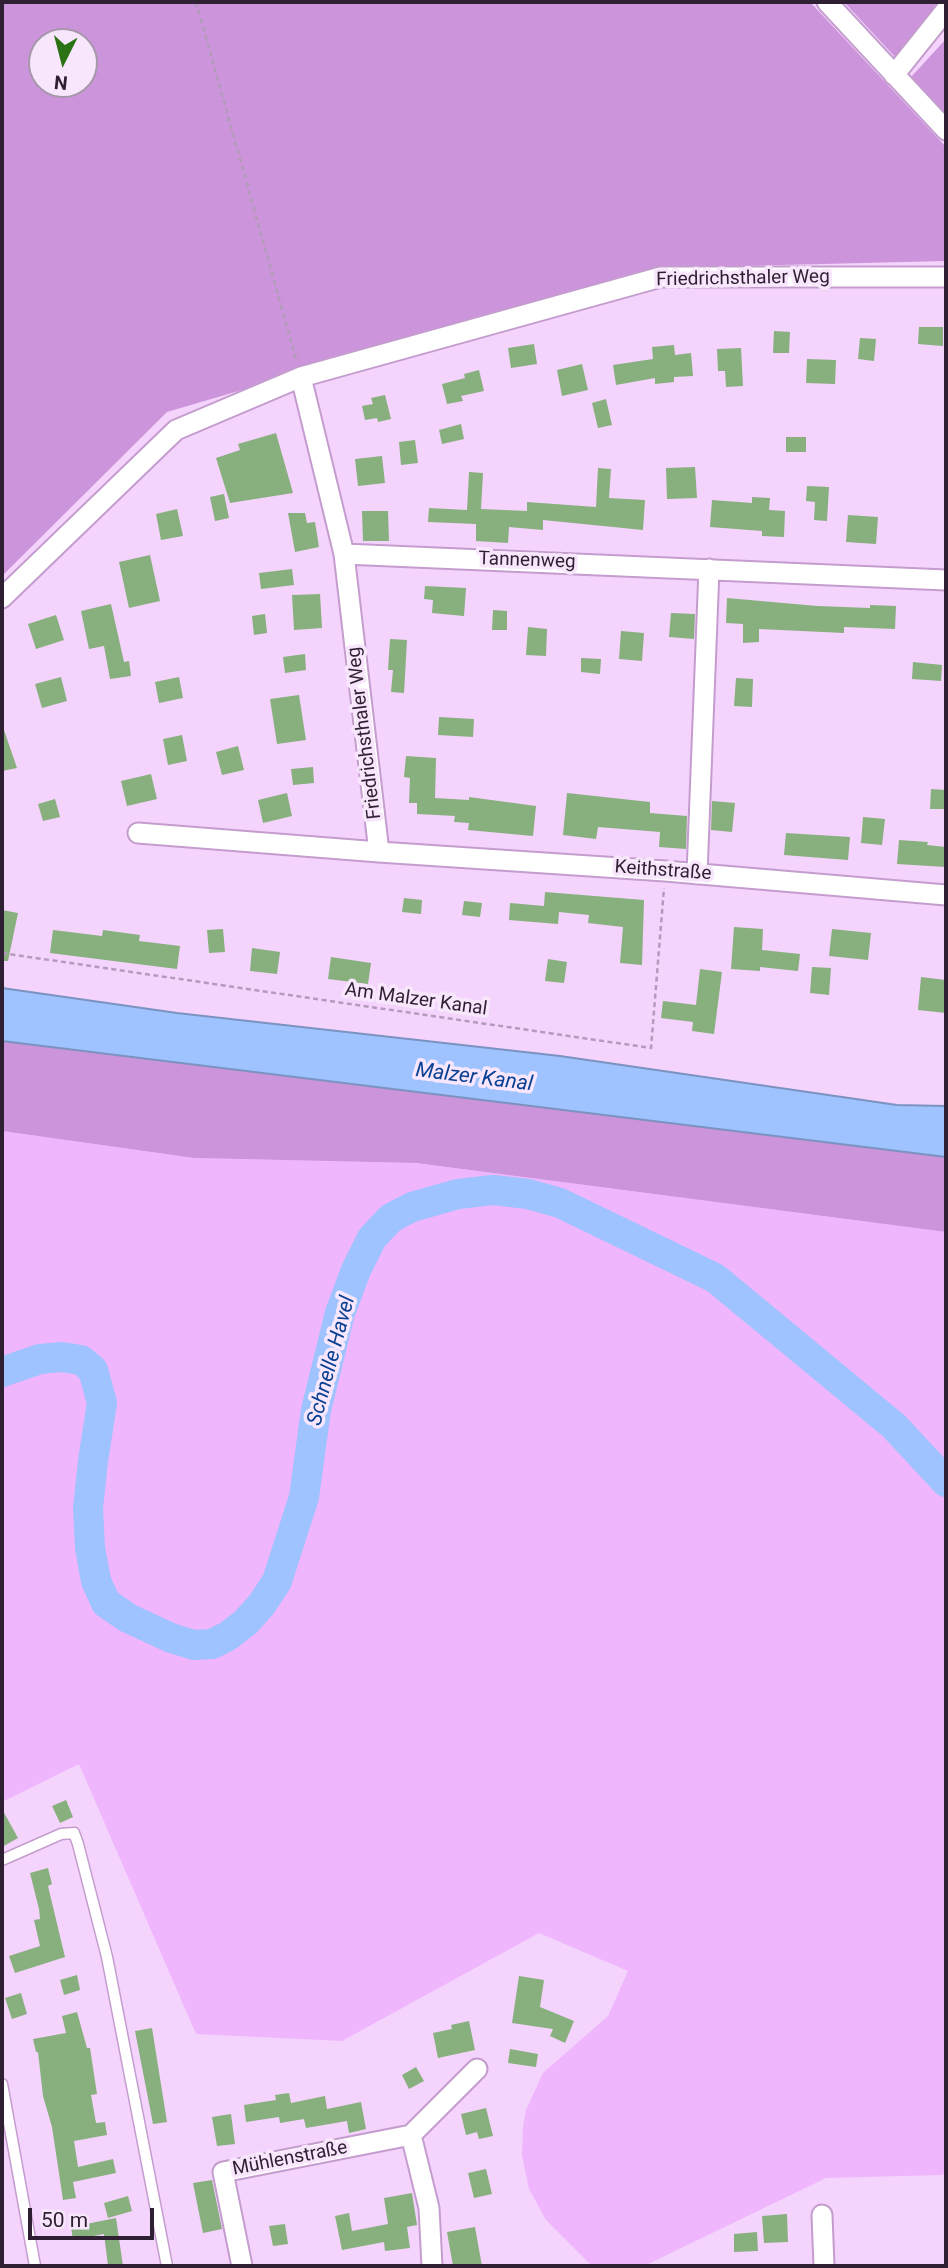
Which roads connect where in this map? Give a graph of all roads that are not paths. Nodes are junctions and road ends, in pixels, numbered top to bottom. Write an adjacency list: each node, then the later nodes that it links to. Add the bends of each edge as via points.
1 (827, 2): 3 (street)
2 (946, 10): 3 (street)
3 (894, 75): 4 (street)
4 (946, 130)
5 (946, 277): 6 (street, Friedrichsthaler Weg, via 660,277)
6 (301, 377): 7 (street, Friedrichsthaler Weg); 10 (street, Friedrichsthaler Weg, via 176,430)
7 (344, 554): 8 (street, Tannenweg); 12 (street, Friedrichsthaler Weg)
8 (709, 569): 9 (street, Tannenweg); 13 (street)
9 (946, 580)
10 (2, 598)
11 (138, 832): 12 (street)
12 (379, 852): 13 (street, Keithstraße)
13 (697, 874): 14 (street, Keithstraße)
14 (946, 895)
15 (2, 1860): 21 (lane, via 61,1834 74,1833 107,1957)
16 (477, 2068): 18 (street)
17 (2, 2084): 20 (lane)
18 (411, 2135): 22 (street, Mühlenstraße, via 223,2172); 23 (street, via 429,2208)
19 (822, 2215): 24 (street)
20 (35, 2266)
21 (167, 2266)
22 (242, 2266)
23 (432, 2266)
24 (824, 2266)

